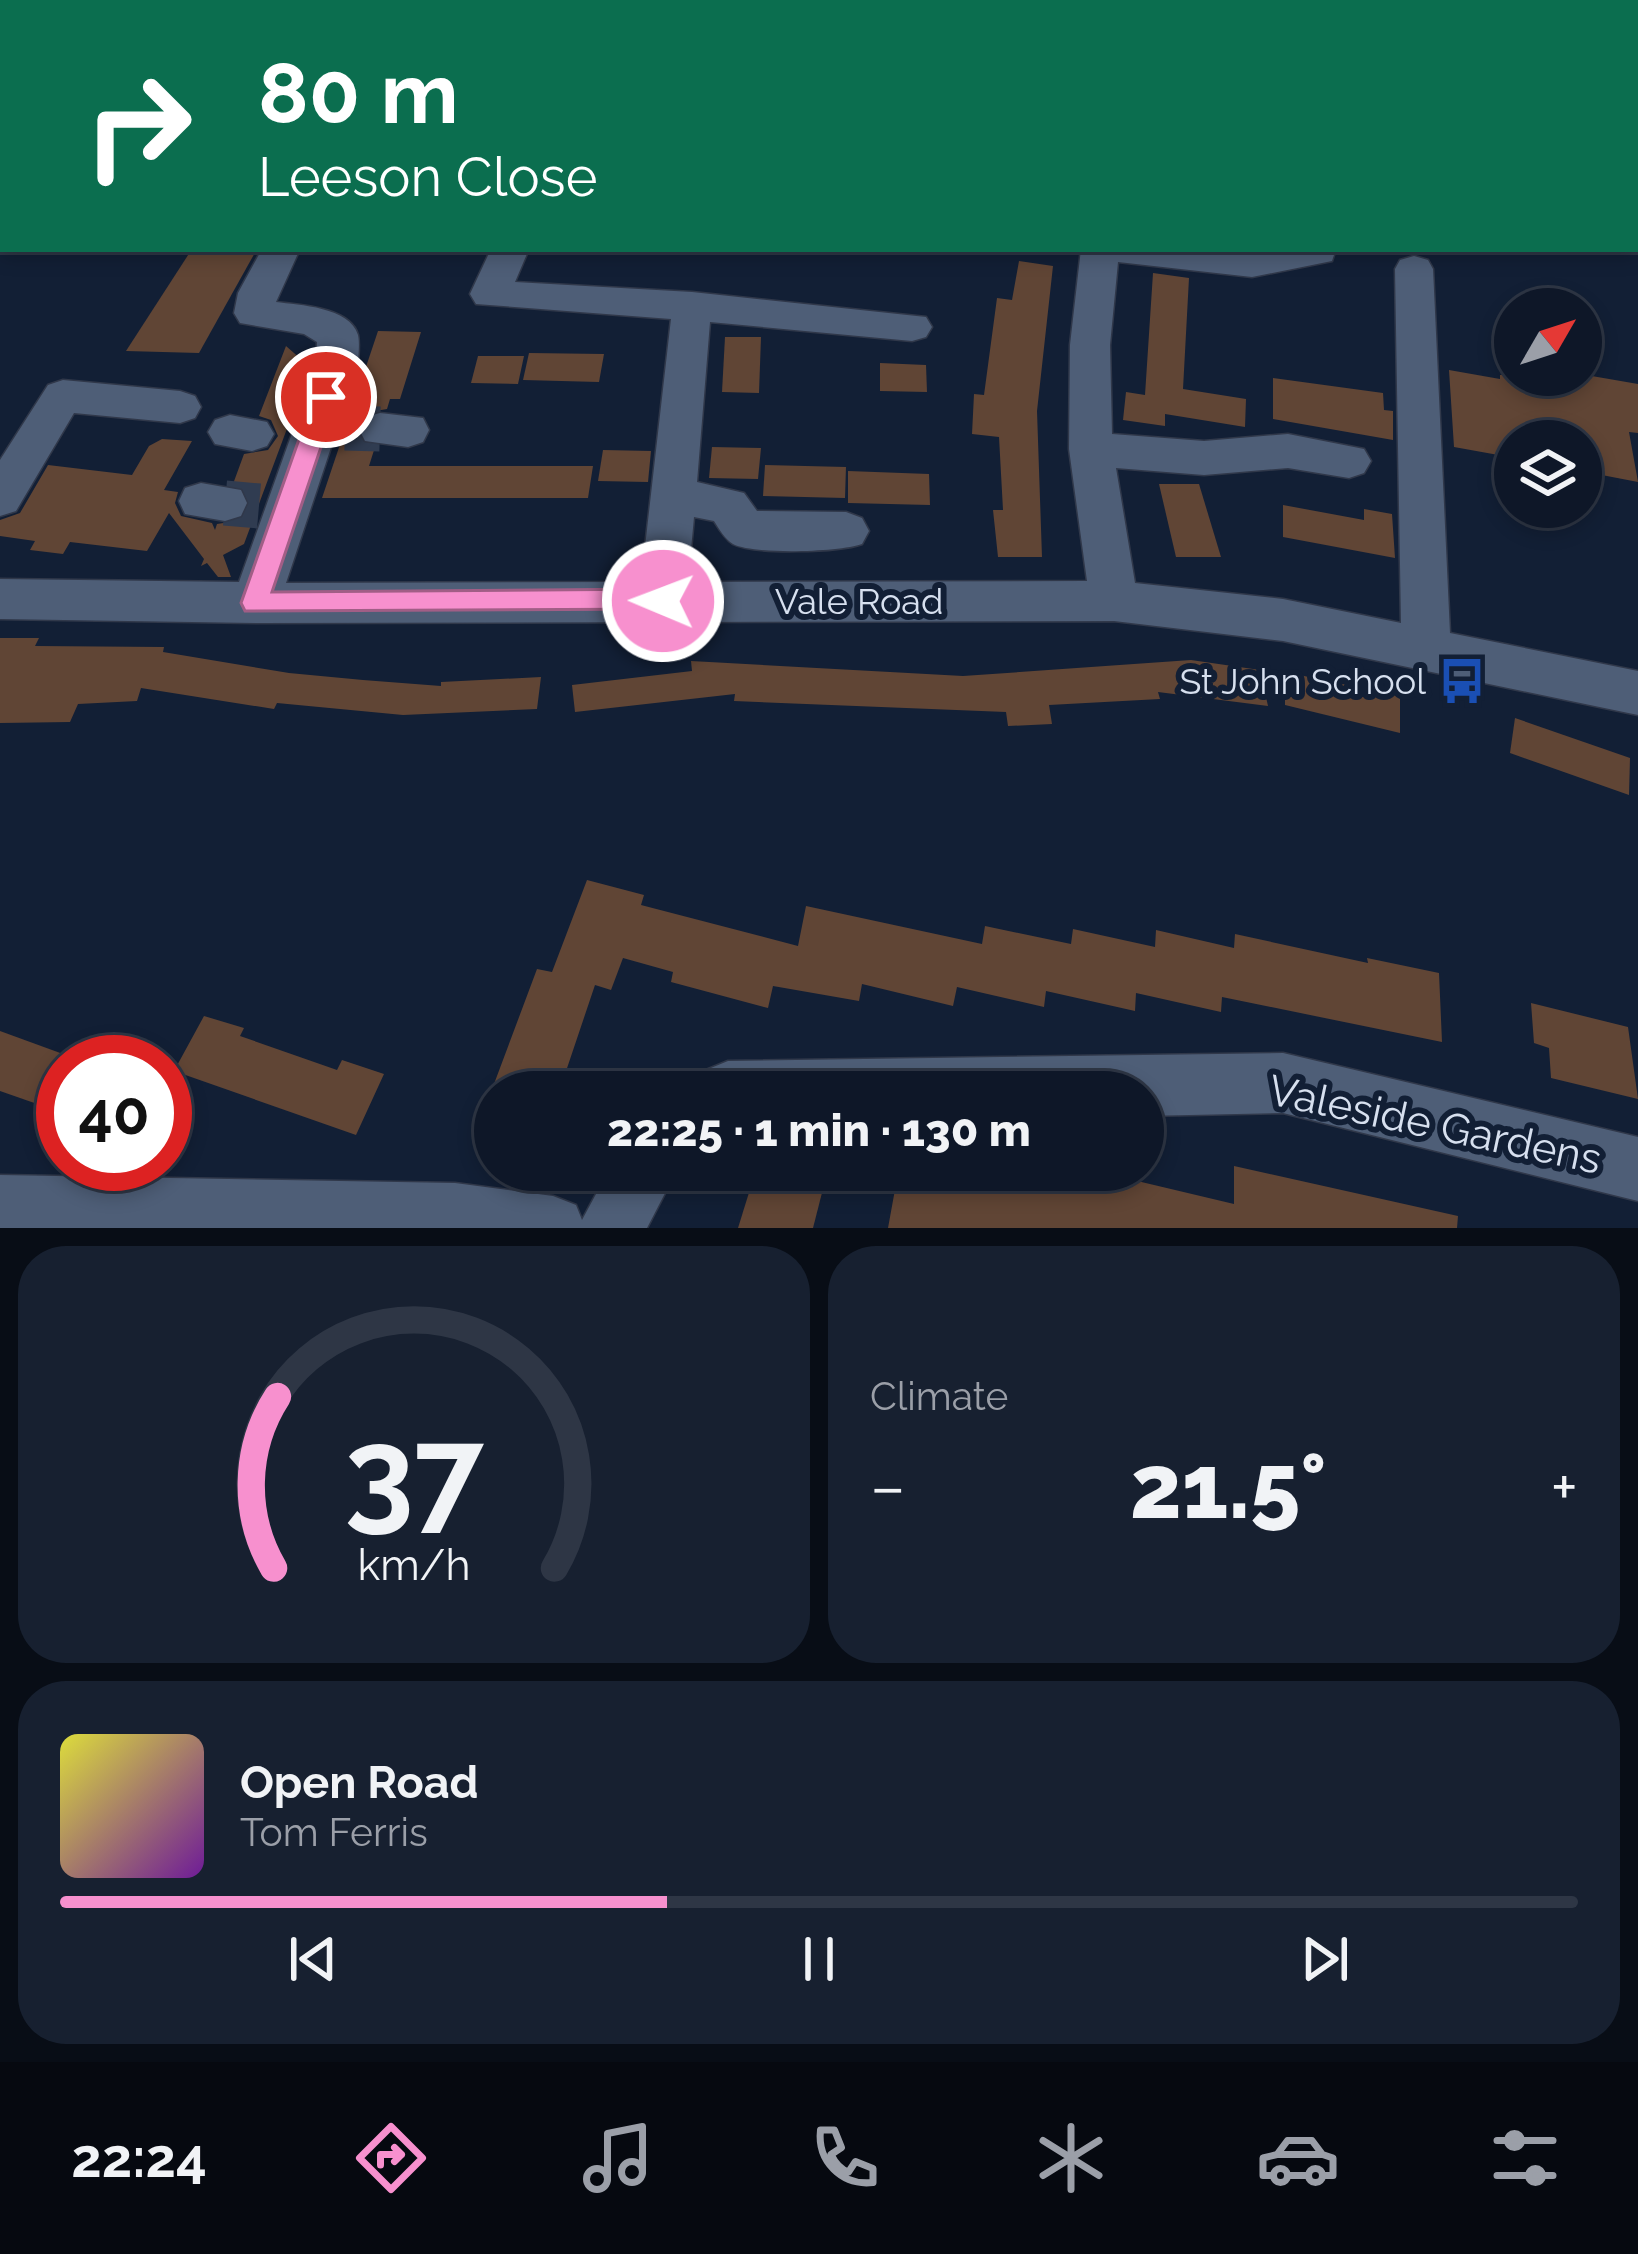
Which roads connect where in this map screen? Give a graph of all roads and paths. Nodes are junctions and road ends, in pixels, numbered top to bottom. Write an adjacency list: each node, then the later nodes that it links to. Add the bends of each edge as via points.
1 (279, 252): 18 (street, via 254,313 314,321 338,336 337,366 316,432 243,504)
2 (509, 252): 7 (street, via 490,294)
3 (1100, 252): 10 (street)
4 (1141, 252): 5 (street, via 1252,264)
5 (1318, 252)
6 (1414, 269): 19 (street)
7 (692, 306): 8 (street); 12 (street)
8 (912, 327)
9 (180, 406): 13 (street, via 63,396)
10 (1091, 449): 11 (street, via 1204,458 1288,451); 17 (street)
11 (1349, 461)
12 (674, 496): 14 (street, via 728,506 745,529); 16 (street)
13 (0, 498)
14 (846, 532)
15 (0, 599): 18 (street, Vale Road)
16 (663, 601): 17 (street, Vale Road); 18 (street, Vale Road)
17 (1114, 601): 19 (street, Vale Road, via 1215,610)
18 (255, 603)
19 (1426, 649): 20 (street, Vale Road)
20 (1638, 693)
21 (1164, 1085): 22 (street, Valeside Gardens, via 1283,1083)
22 (1638, 1169)
23 (632, 1191): 26 (street)
24 (0, 1207): 25 (street, via 454,1215)
25 (554, 1228)
26 (610, 1228)

